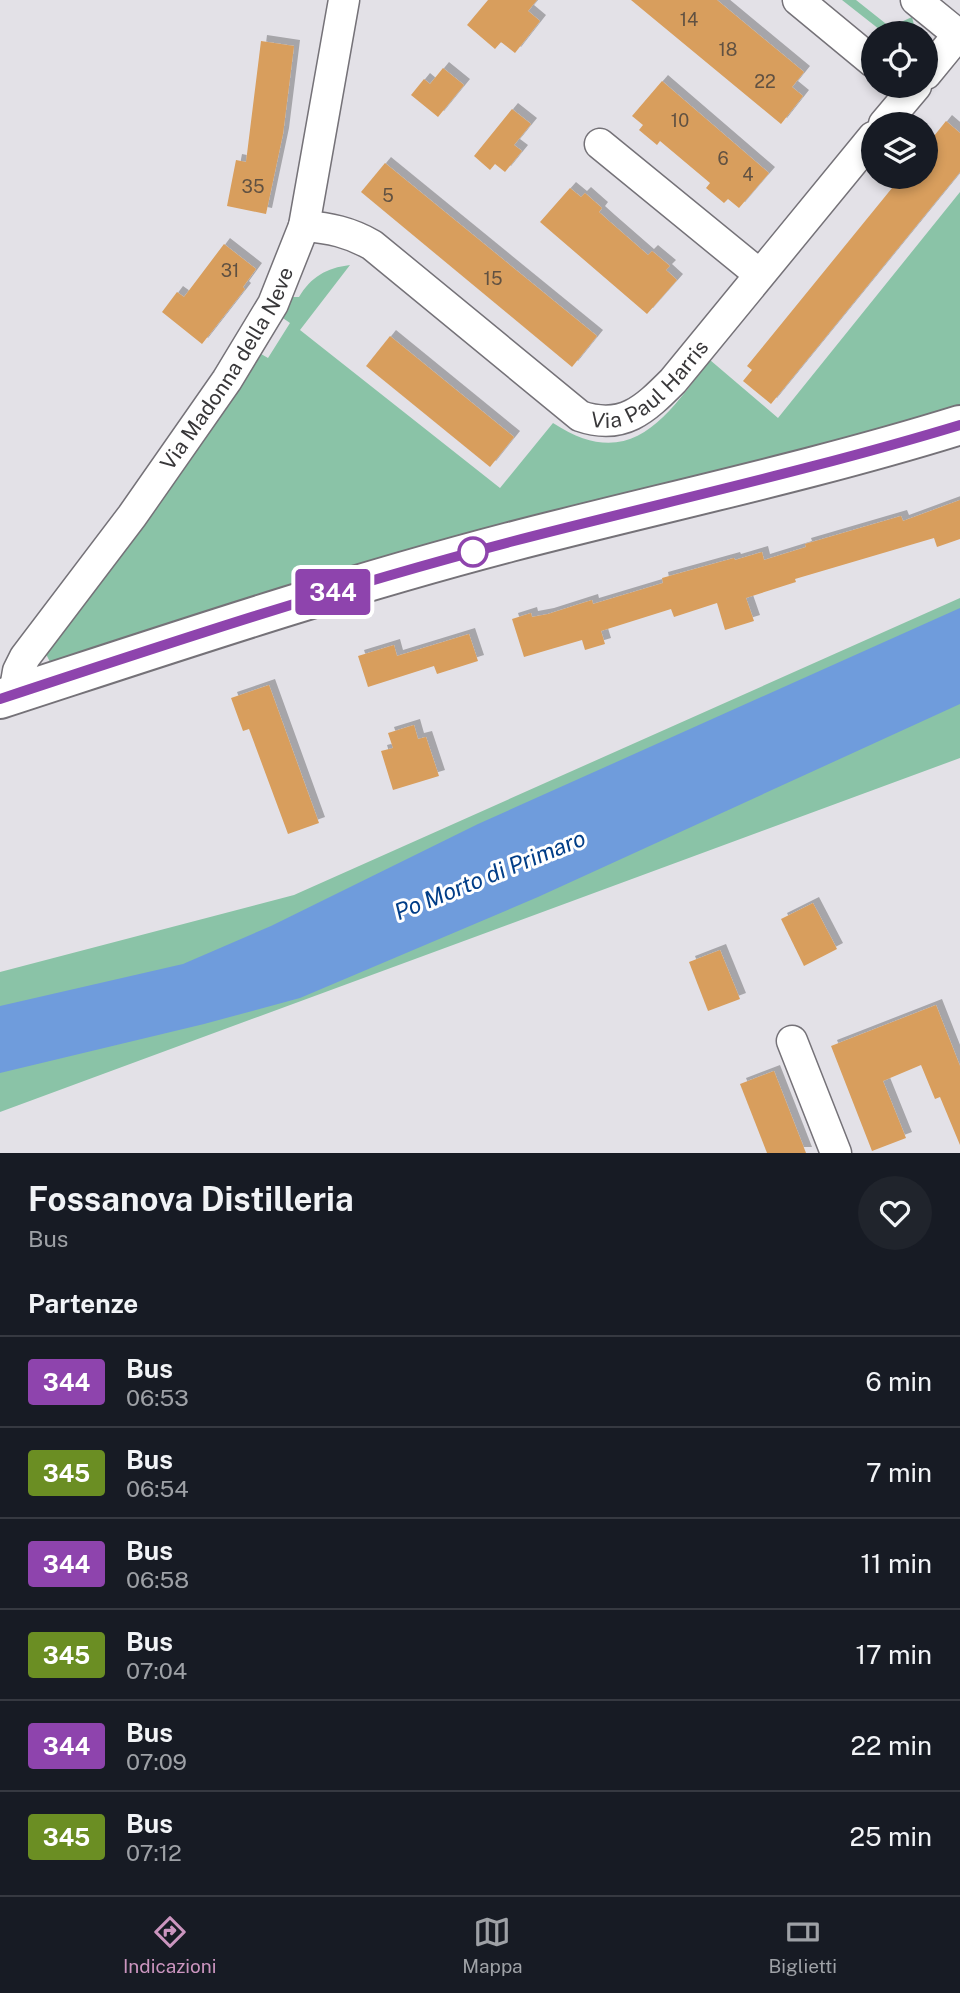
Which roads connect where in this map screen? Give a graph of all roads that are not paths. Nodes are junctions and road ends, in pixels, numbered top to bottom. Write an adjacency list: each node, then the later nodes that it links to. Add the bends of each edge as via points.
1 (344, 0): 9 (street, Via Madonna della Neve)
2 (798, 0): 5 (street)
3 (916, 0): 4 (street)
4 (959, 36): 6 (street)
5 (861, 52)
6 (938, 58)
7 (600, 144): 10 (street)
8 (861, 152): 10 (street, Via Paul Harris)
9 (304, 226): 10 (street, Via Paul Harris, via 338,229 372,245 580,416 595,421 630,417 649,406); 12 (street, Via Madonna della Neve, via 279,292 252,341 132,516 25,657)
10 (760, 274)
11 (960, 425): 12 (main road, via 420,567 287,605)
12 (7, 697)
13 (792, 1041): 14 (street)
14 (836, 1153)

